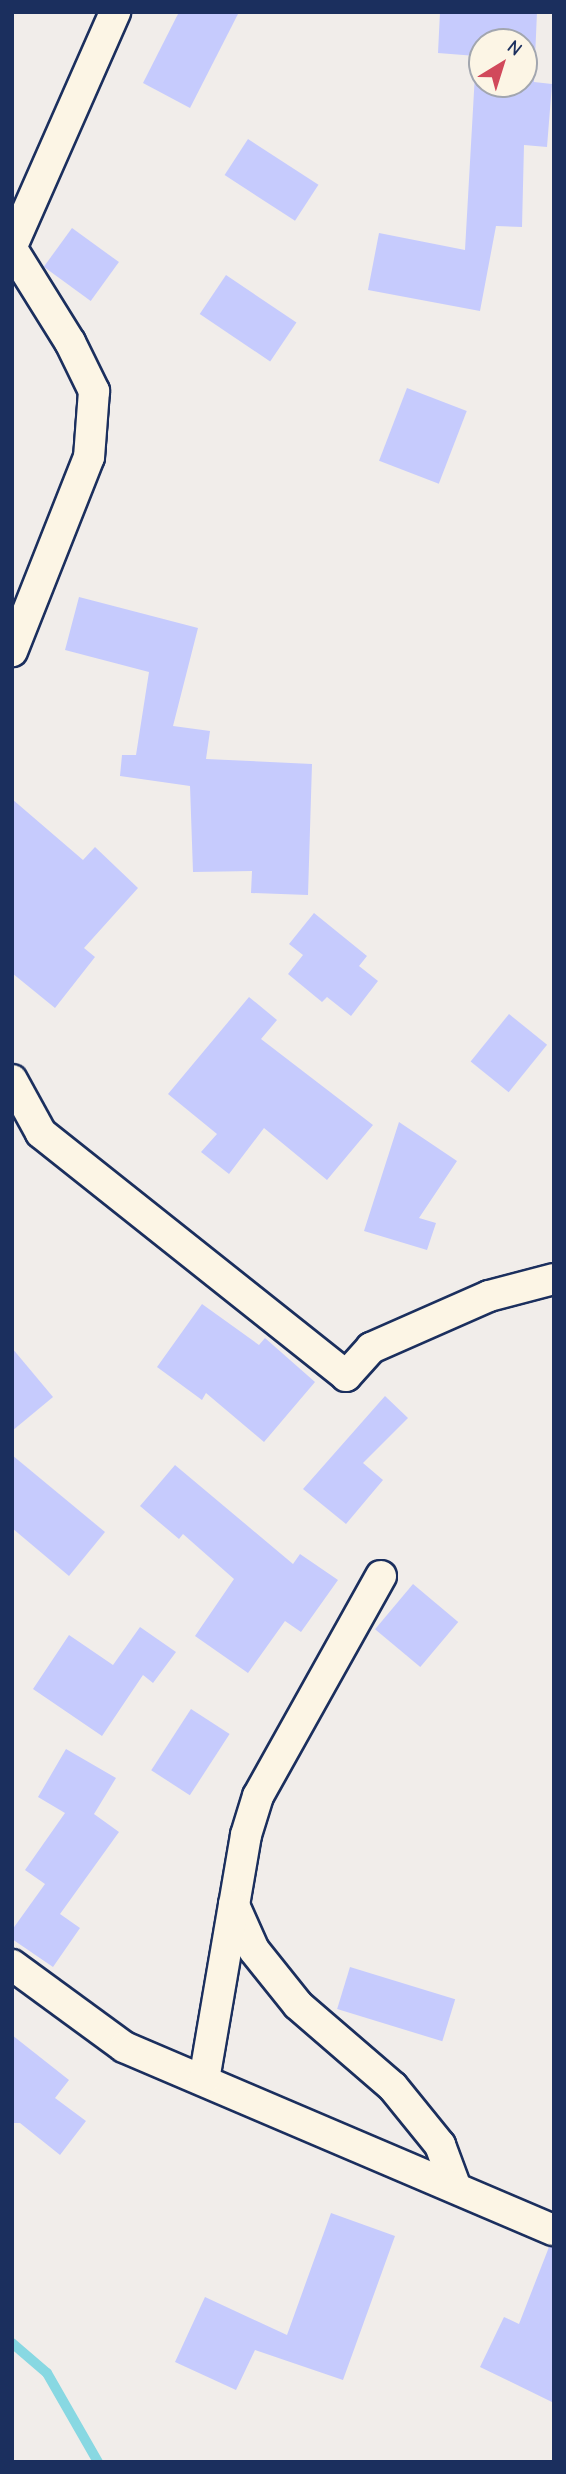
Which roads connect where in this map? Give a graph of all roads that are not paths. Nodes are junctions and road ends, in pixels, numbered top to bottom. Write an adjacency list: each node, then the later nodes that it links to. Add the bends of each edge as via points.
1 (115, 12): 2 (street)
2 (12, 248): 3 (street, via 70,342 94,391 89,457)
3 (12, 651)
4 (12, 1080): 5 (street, via 41,1133 346,1376 371,1348 489,1296)
5 (554, 1279)
6 (381, 1576): 7 (street, via 258,1796)
7 (234, 1905): 9 (street); 10 (street, via 254,1950 298,2005 393,2087 440,2146)
8 (12, 1965): 9 (street, via 124,2047)
9 (204, 2080): 10 (street)
10 (456, 2188): 11 (street)
11 (554, 2230)

